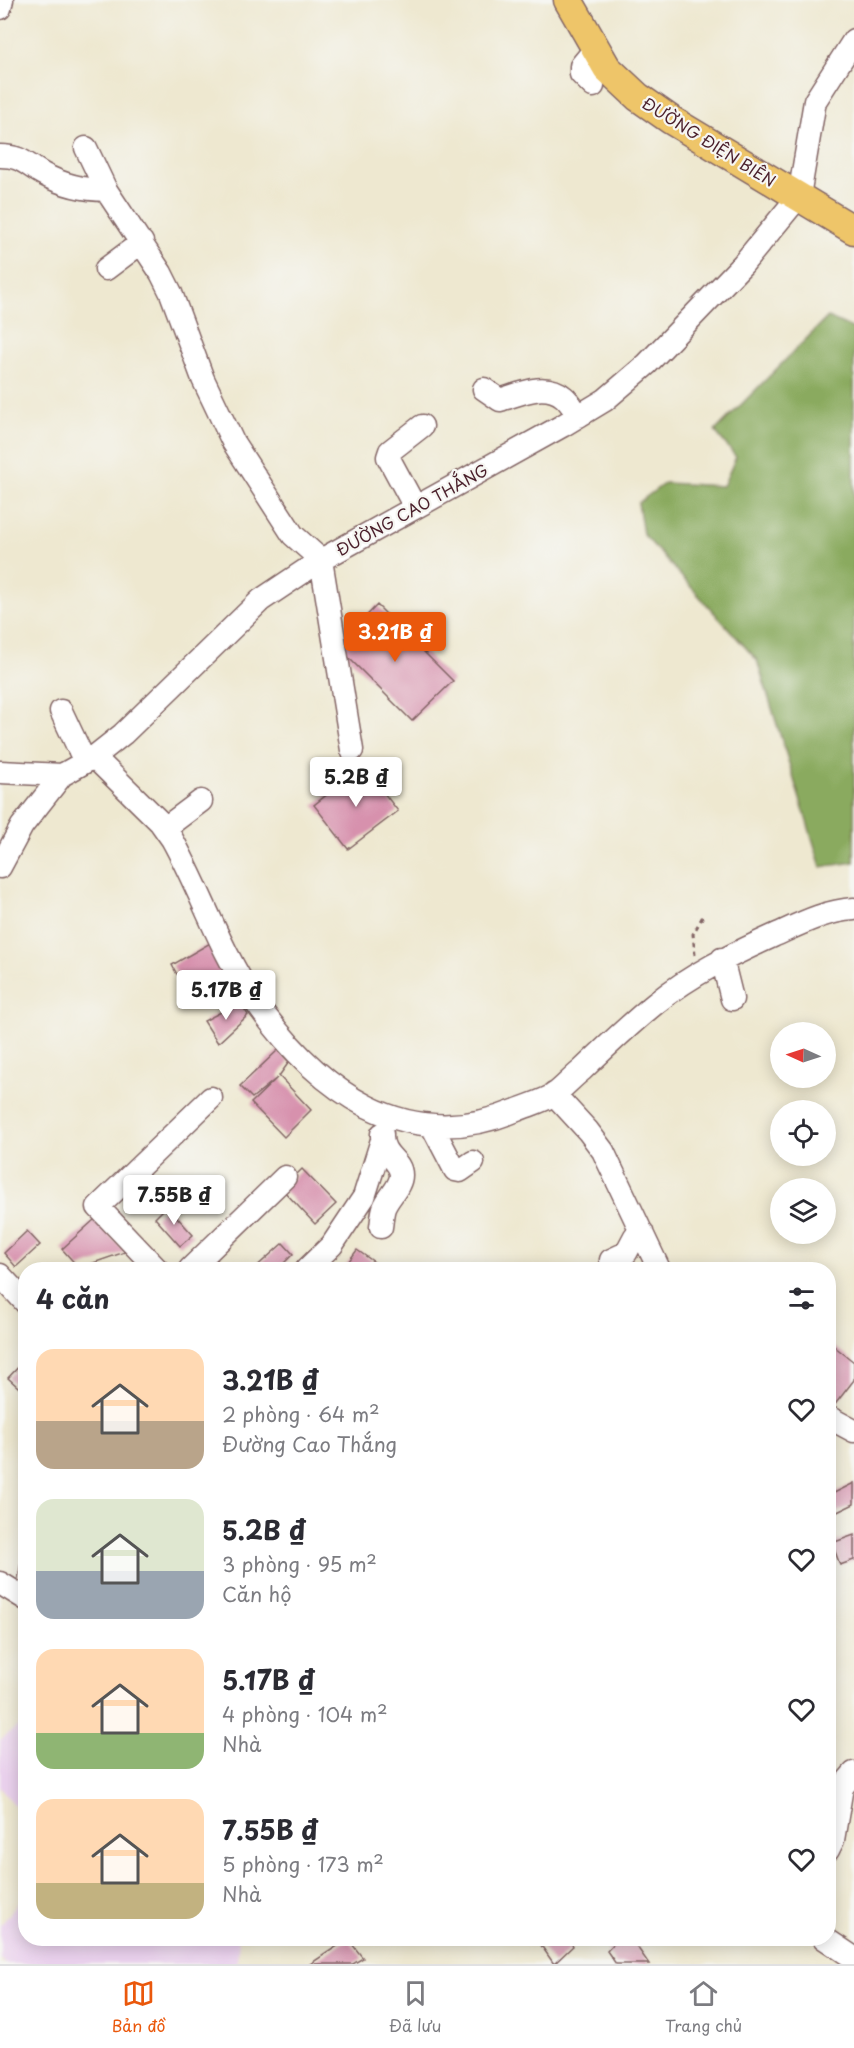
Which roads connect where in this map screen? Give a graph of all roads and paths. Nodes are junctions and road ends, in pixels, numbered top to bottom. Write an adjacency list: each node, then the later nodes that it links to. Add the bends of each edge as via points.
1 (2, 0): 3 (street)
2 (568, 0): 5 (main road, ĐƯỜNG ĐIỆN BIÊN)
3 (0, 8)
4 (854, 40): 10 (street, via 815,101)
5 (595, 49): 6 (street, via 581,66 581,74); 10 (main road, ĐƯỜNG ĐIỆN BIÊN, via 607,69 638,98)
6 (593, 86)
7 (86, 148): 9 (street)
8 (0, 156): 9 (street, via 19,158 42,174 71,186)
9 (106, 190): 12 (street)
10 (799, 196): 11 (main road, ĐƯỜNG ĐIỆN BIÊN); 15 (street, ĐƯỜNG CAO THẮNG, via 743,264 647,364 606,400)
11 (854, 230)
12 (142, 242): 13 (street); 18 (street, via 171,293 203,379 233,442 293,535)
13 (106, 269)
14 (484, 389): 15 (street, via 500,400 526,390 553,392 563,396)
15 (579, 416): 17 (street, ĐƯỜNG CAO THẮNG)
16 (422, 426): 17 (street, via 390,451 388,457)
17 (415, 507): 18 (street, ĐƯỜNG CAO THẮNG)
18 (321, 560): 20 (street); 21 (street, ĐƯỜNG CAO THẮNG, via 254,607 123,734)
19 (61, 711): 21 (street)
20 (352, 750)
21 (90, 760): 23 (street, ĐƯỜNG CAO THẮNG); 26 (street)
22 (0, 772): 23 (street, ĐƯỜNG CAO THẮNG)
23 (62, 775): 25 (street)
24 (201, 801): 26 (street)
25 (22, 826): 27 (street); 28 (street)
26 (165, 828): 35 (street, via 253,999 295,1050 320,1073 343,1092)
27 (0, 834)
28 (0, 867)
29 (854, 909): 31 (street, via 822,914)
30 (703, 916): 31 (path, via 692,941 696,958)
31 (712, 965): 32 (street); 33 (street, via 654,1004)
32 (732, 999)
33 (554, 1095): 36 (street, via 481,1122); 41 (street, via 603,1151)
34 (211, 1098): 43 (street, via 98,1208)
35 (382, 1114): 36 (street); 37 (street)
36 (432, 1125): 38 (street, via 454,1170 460,1172)
37 (382, 1140): 40 (street, via 385,1152 401,1173 400,1182 383,1209); 45 (street, via 364,1197 332,1245)
38 (473, 1162)
39 (285, 1177): 44 (street)
40 (381, 1227)
41 (642, 1232): 42 (street, via 635,1236 626,1253); 46 (street)
42 (611, 1260)
43 (151, 1262)
44 (197, 1262)
45 (314, 1262)
46 (656, 1262)
47 (0, 1275): 48 (street)
48 (18, 1294)
49 (836, 1421): 50 (street)
50 (854, 1431)
51 (0, 1583): 52 (street)
52 (18, 1594)
53 (854, 1773): 54 (street, via 842,1787)
54 (836, 1814)
55 (835, 1946): 56 (street)
56 (854, 1959)

